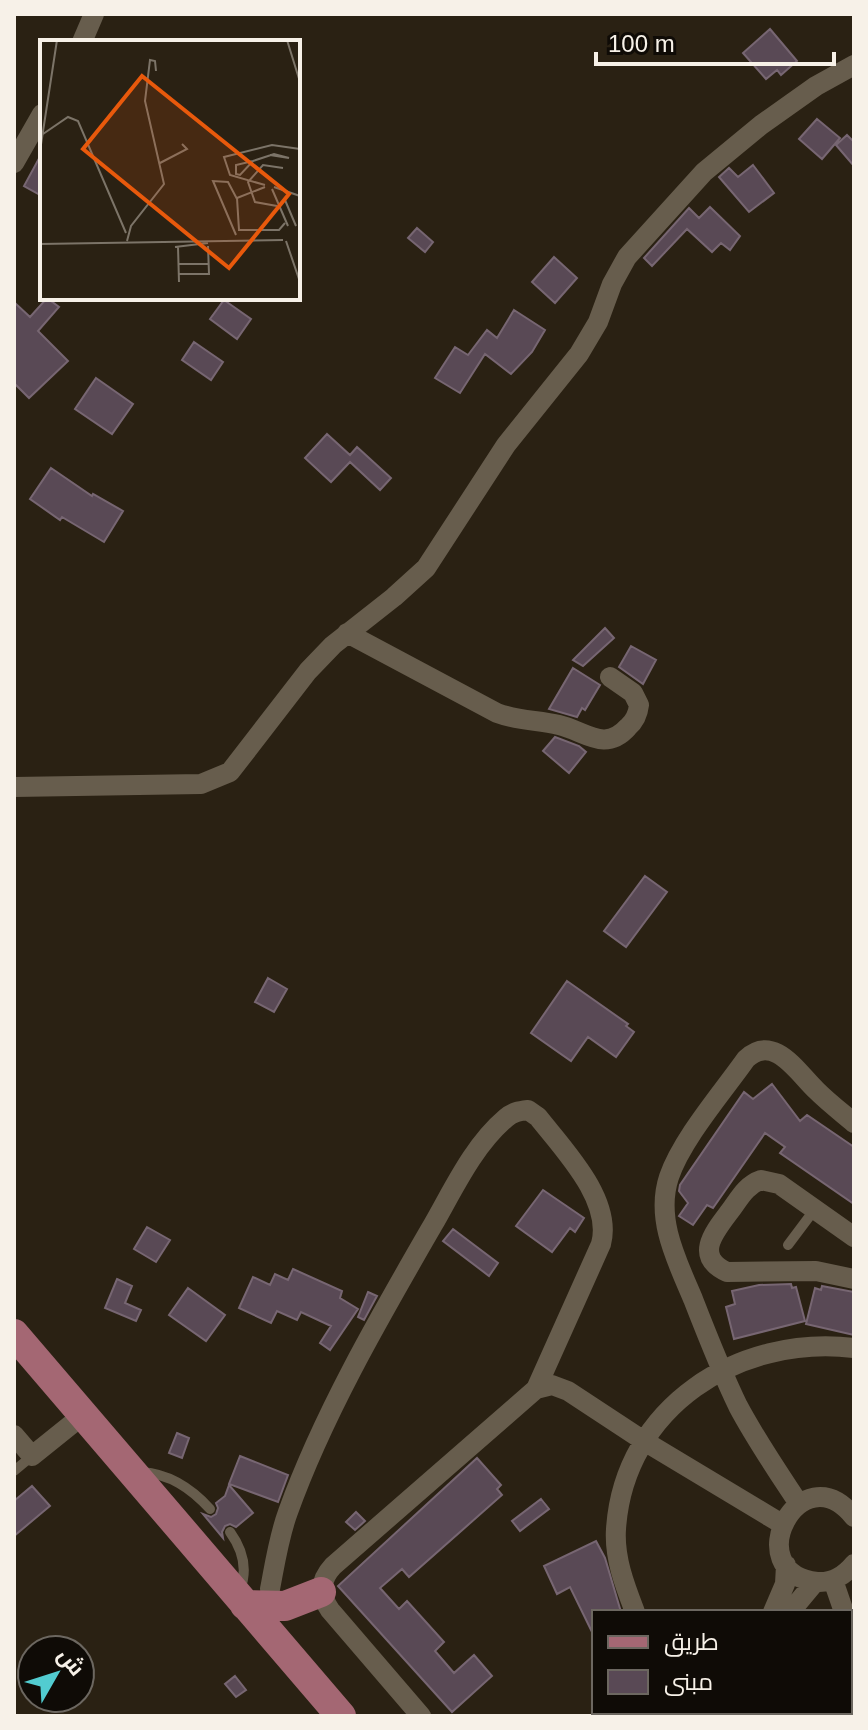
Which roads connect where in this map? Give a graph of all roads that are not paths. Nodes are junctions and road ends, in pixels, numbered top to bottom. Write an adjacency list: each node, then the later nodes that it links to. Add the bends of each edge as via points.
1 (94, 14): 2 (street)
2 (83, 40)
3 (854, 65): 6 (street, via 761,125 704,172 655,225 627,257 579,354 506,445 426,568)
4 (40, 118): 5 (street)
5 (14, 163)
6 (347, 633): 7 (street, via 497,713 603,739 622,733 639,705 633,693); 8 (street, via 308,671 238,765 222,778 191,785)
7 (610, 677)
8 (14, 787)
9 (854, 1123): 16 (street, via 785,1058 763,1050 746,1059 676,1159 665,1201 669,1238)
10 (815, 1209): 11 (street); 12 (lane); 13 (street, via 774,1181 755,1182 710,1240 712,1260 727,1272 816,1271)
11 (854, 1237)
12 (788, 1245)
13 (854, 1279)
14 (14, 1334): 18 (main road)
15 (854, 1348): 16 (street, via 801,1347)
16 (721, 1370): 20 (street, via 672,1407); 24 (street)
17 (536, 1389): 20 (street, via 560,1387); 32 (street, via 333,1566); 33 (street, via 605,1226 585,1180 528,1110 507,1117 482,1143 397,1287 333,1411)
18 (83, 1415): 21 (street); 23 (main road)
19 (14, 1435): 21 (street)
20 (644, 1441): 27 (street); 34 (street, via 616,1531)
21 (32, 1456): 22 (lane)
22 (14, 1471)
23 (132, 1472): 25 (lane, via 175,1481); 33 (main road)
24 (799, 1504): 26 (street, via 837,1502); 27 (street)
25 (210, 1509)
26 (854, 1517)
27 (782, 1524): 30 (street, via 778,1538)
28 (230, 1532): 33 (lane)
29 (854, 1564): 31 (street, via 843,1575)
30 (786, 1565): 31 (street, via 804,1579); 35 (street)
31 (824, 1581): 36 (street); 37 (street)
32 (321, 1592): 33 (main road, via 285,1606); 39 (street, via 330,1610)
33 (251, 1597): 38 (main road)
34 (634, 1610)
35 (774, 1610)
36 (792, 1610)
37 (843, 1610)
38 (341, 1716)
39 (421, 1716)

